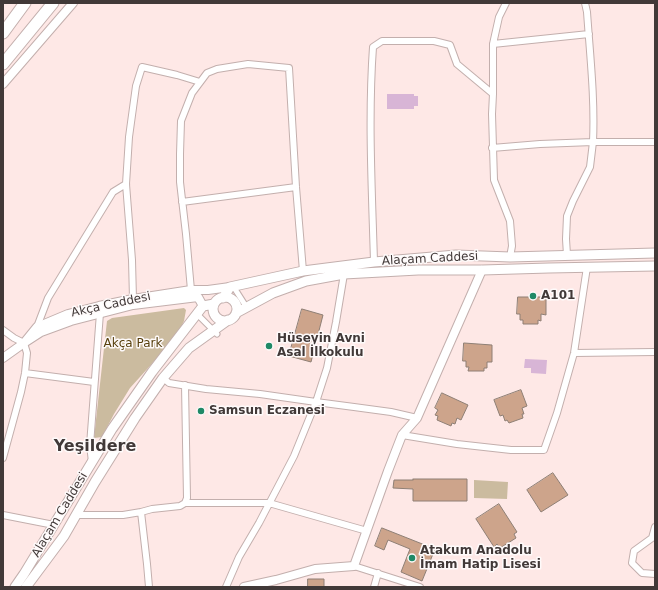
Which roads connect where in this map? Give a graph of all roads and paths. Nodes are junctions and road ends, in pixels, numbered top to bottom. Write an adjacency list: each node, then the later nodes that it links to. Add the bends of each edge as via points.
1 (25, 3): 6 (highway)
2 (53, 3): 9 (highway)
3 (73, 3): 11 (street)
4 (506, 3): 8 (street, via 499,17)
5 (585, 3): 7 (street)
6 (3, 32)
7 (588, 34): 8 (street); 13 (street)
8 (493, 44): 12 (street)
9 (3, 64)
10 (200, 82): 16 (street, via 142,67 136,86); 17 (street, via 207,73 248,64 289,68); 18 (street, via 192,93 181,121)
11 (3, 84)
12 (493, 94): 15 (street); 22 (street, via 457,64 450,45 434,41 395,40 382,41 373,47 371,172)
13 (593, 142): 14 (street); 15 (street); 20 (street, via 590,167 567,216)
14 (655, 142)
15 (492, 148): 21 (street, via 494,180 510,221)
16 (126, 184): 32 (street); 40 (street, via 112,192 48,298)
17 (296, 187): 18 (street); 26 (street)
18 (182, 202): 29 (street)
19 (655, 253): 20 (main road, Alaçam Caddesi)
20 (567, 255): 21 (main road, Alaçam Caddesi)
21 (510, 257): 22 (main road, Alaçam Caddesi, via 456,255)
22 (374, 262): 26 (main road, Alaçam Caddesi)
23 (655, 266): 24 (main road, Alaçam Caddesi)
24 (587, 267): 25 (main road, Alaçam Caddesi); 45 (street)
25 (482, 270): 27 (main road, Alaçam Caddesi); 52 (street)
26 (303, 271): 28 (main road, Alaçam Caddesi)
27 (344, 274): 35 (main road, Alaçam Caddesi, via 306,281 273,294); 51 (street, via 326,368)
28 (232, 287): 29 (street, Akça Caddesi); 31 (main road); 35 (street)
29 (191, 290): 30 (street, Akça Caddesi)
30 (178, 296): 32 (street, Akça Caddesi); 34 (street, via 198,297)
31 (223, 298): 33 (main road); 37 (main road, via 234,302)
32 (133, 302): 36 (street, Akça Caddesi); 40 (street, Akça Caddesi, via 99,306 68,314)
33 (214, 304): 34 (main road); 39 (main road, via 215,315 220,320)
34 (203, 306): 38 (main road, Alaçam Caddesi)
35 (247, 309): 37 (main road, Alaçam Caddesi)
36 (100, 313): 43 (street, Akça Caddesi, via 48,329); 49 (street)
37 (236, 313): 39 (main road)
38 (197, 314): 42 (street); 55 (main road, Alaçam Caddesi, via 152,372 112,429)
39 (228, 320): 42 (main road, Alaçam Caddesi)
40 (37, 327): 43 (street, Akça Caddesi)
41 (3, 330): 43 (street)
42 (215, 333): 48 (main road, Alaçam Caddesi, via 189,348)
43 (24, 343): 46 (street, Akça Caddesi); 47 (street, via 27,353)
44 (655, 352): 45 (street)
45 (574, 354): 53 (street, via 558,413 544,450 511,450)
46 (3, 358)
47 (25, 373): 49 (street); 54 (street)
48 (163, 378): 50 (street, via 169,383); 60 (main road, Alaçam Caddesi)
49 (94, 382): 55 (street, via 90,445)
50 (185, 385): 51 (street); 56 (street)
51 (316, 402): 52 (street); 57 (street, via 294,456)
52 (416, 418): 53 (street)
53 (402, 435): 63 (street)
54 (3, 458)
55 (92, 463): 61 (main road, Alaçam Caddesi)
56 (185, 503): 57 (street); 58 (street)
57 (269, 503): 63 (street); 71 (street, via 239,557)
58 (141, 512): 60 (street, via 123,515); 70 (street)
59 (3, 514): 61 (street)
60 (75, 515): 69 (main road, Alaçam Caddesi, via 64,536)
61 (54, 525): 68 (main road, Alaçam Caddesi)
62 (655, 528): 66 (street, via 652,538 634,551 632,563 642,572)
63 (367, 531): 64 (street)
64 (354, 566): 65 (street); 67 (street, via 315,569)
65 (378, 573): 73 (street); 74 (street)
66 (655, 574)
67 (276, 584): 72 (street)
68 (15, 587)
69 (26, 587)
70 (149, 587)
71 (226, 587)
72 (244, 587)
73 (374, 587)
74 (420, 587)

